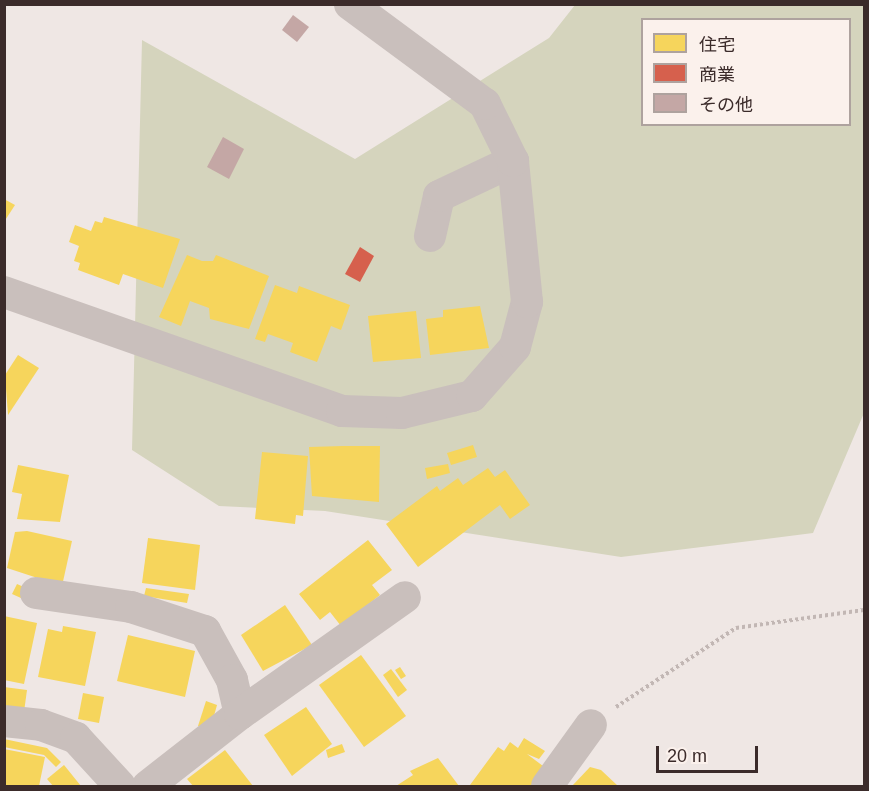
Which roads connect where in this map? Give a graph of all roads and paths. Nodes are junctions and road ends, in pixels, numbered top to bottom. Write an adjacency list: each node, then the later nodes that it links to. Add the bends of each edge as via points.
1 (350, 4): 2 (street, via 485,104)
2 (513, 161): 3 (street, via 439,196); 4 (street, via 526,302 515,347 471,396 436,408 342,411)
3 (430, 236)
4 (4, 292)
5 (36, 593): 8 (street, via 131,607 205,631 232,680)
6 (405, 597): 8 (street)
7 (864, 610): 10 (path, via 736,628)
8 (240, 714): 12 (street)
9 (4, 721): 11 (street, via 41,725 76,738)
10 (591, 725): 13 (street)
11 (120, 786)
12 (148, 786)
13 (547, 786)

